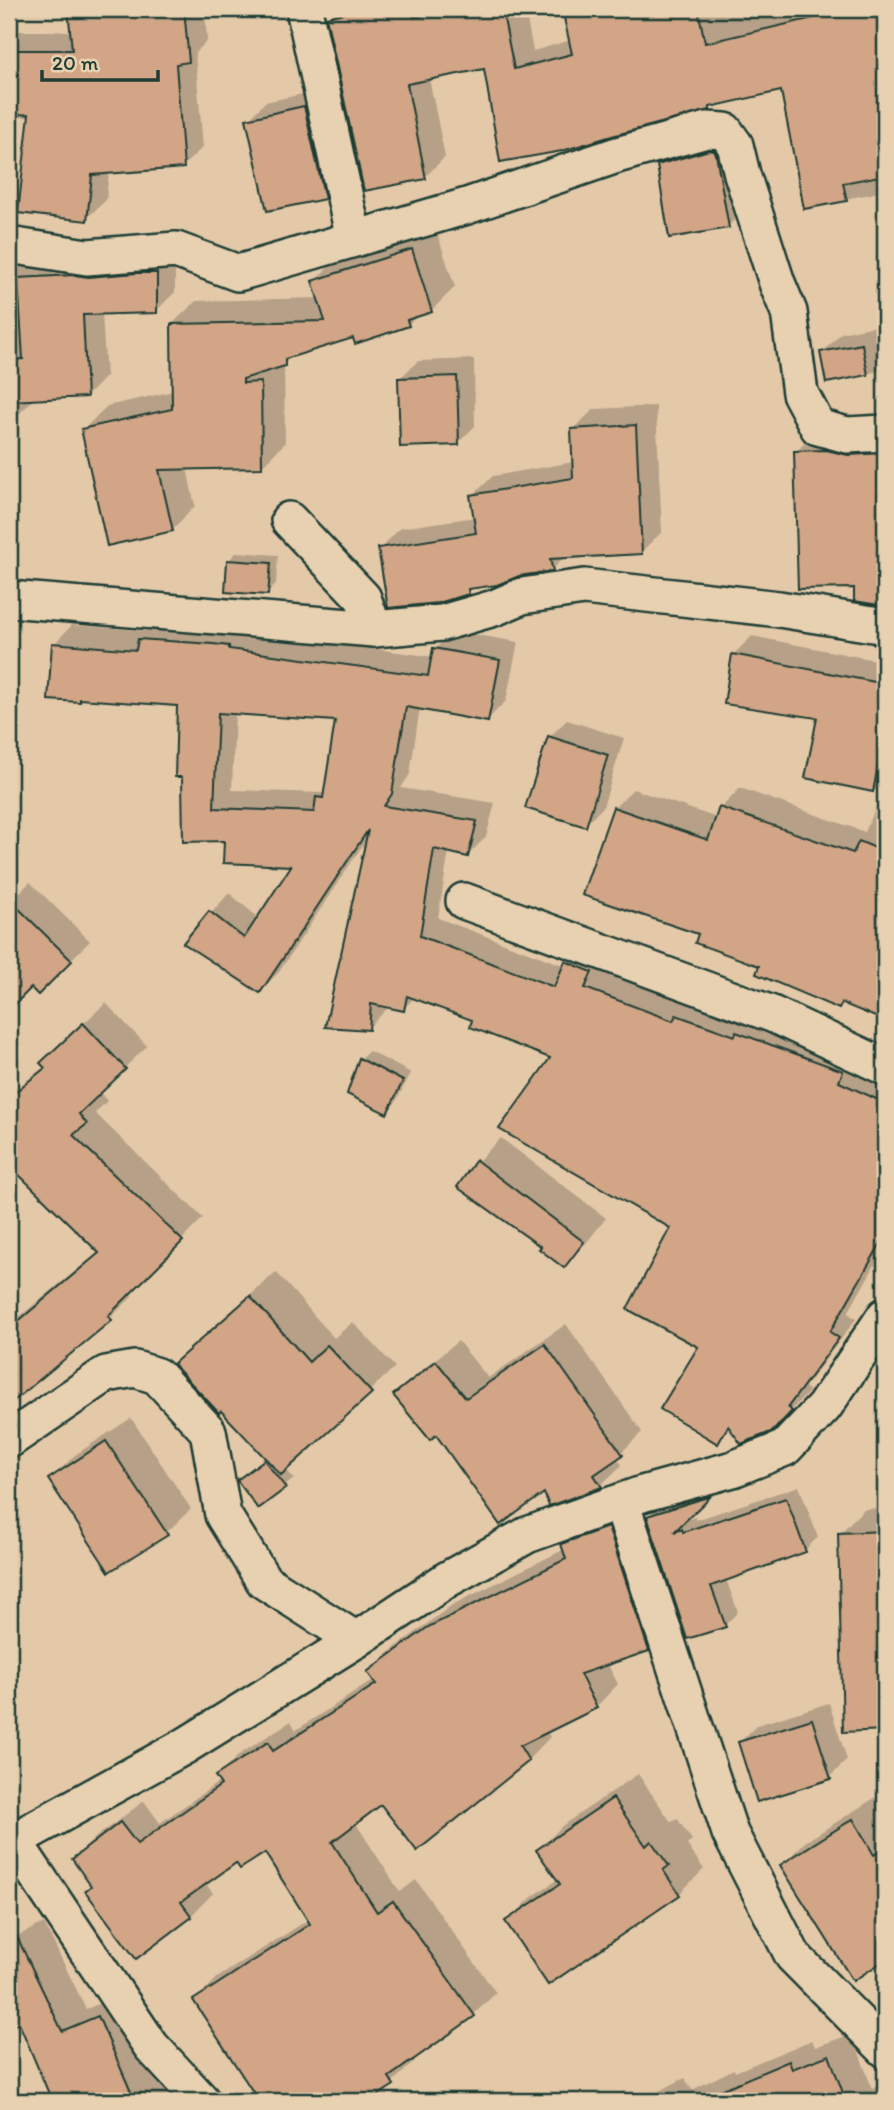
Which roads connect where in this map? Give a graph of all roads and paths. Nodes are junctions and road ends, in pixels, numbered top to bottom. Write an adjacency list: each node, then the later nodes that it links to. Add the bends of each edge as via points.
1 (304, 9): 2 (street)
2 (354, 239): 3 (street, via 238,273 176,250 88,257); 4 (street, via 617,155 707,130 725,131 735,145 789,312 800,393 818,427 847,435)
3 (9, 245)
4 (885, 433)
5 (289, 520): 8 (street, via 363,598)
6 (9, 599): 8 (street)
7 (885, 626): 8 (street, via 584,587 522,596 442,623)
8 (374, 629)
9 (464, 901): 10 (street, via 772,1014)
10 (885, 1067)
11 (885, 1316): 13 (street, via 824,1407 785,1448 733,1469)
12 (9, 1440): 14 (street, via 106,1374 135,1368 157,1376 208,1431 223,1515 264,1581)
13 (621, 1502): 14 (street, via 527,1535 448,1579); 16 (street, via 730,1833 793,1956)
14 (356, 1640): 15 (street, via 185,1746)
15 (10, 1839): 17 (street, via 151,2046)
16 (885, 2049)
17 (202, 2101)

